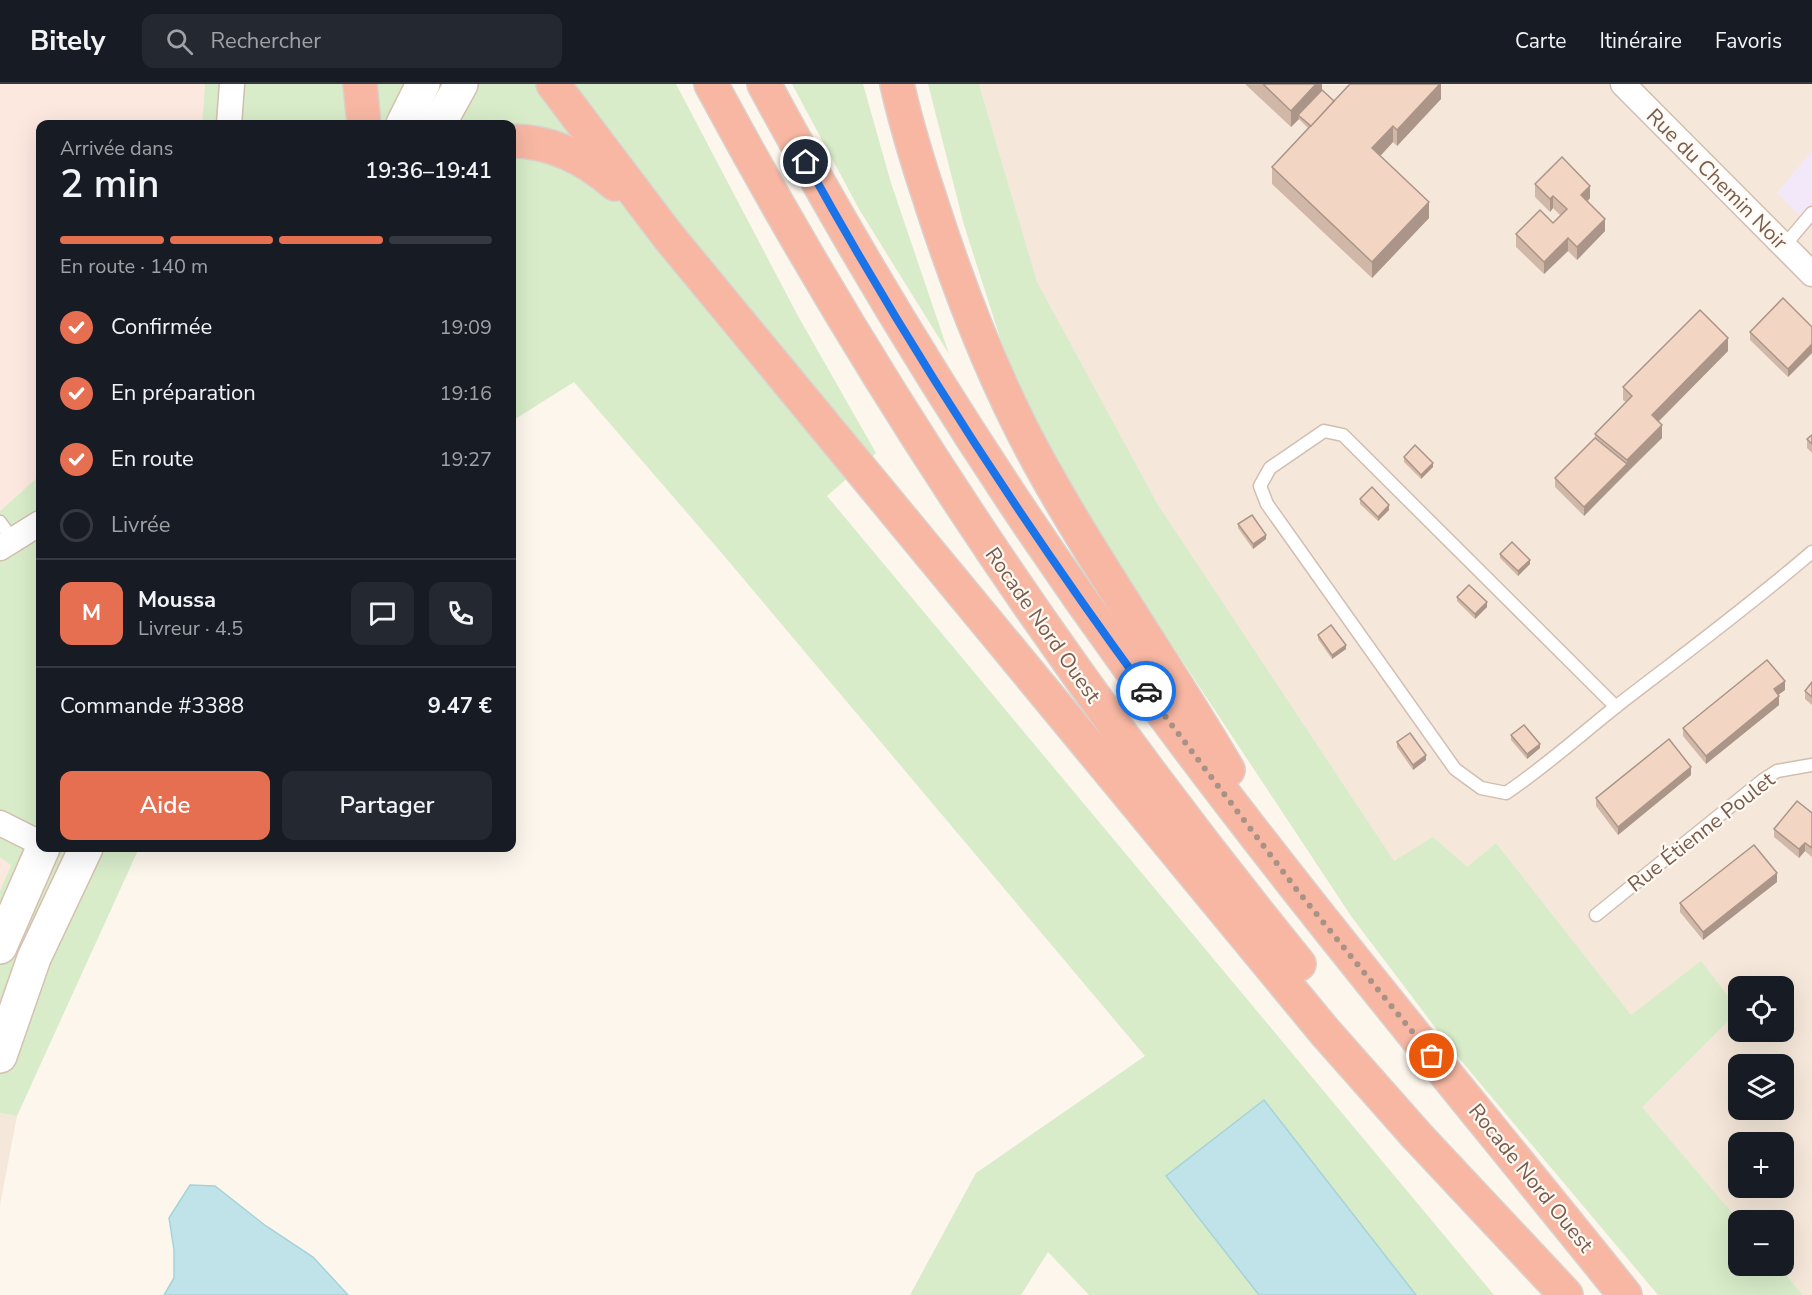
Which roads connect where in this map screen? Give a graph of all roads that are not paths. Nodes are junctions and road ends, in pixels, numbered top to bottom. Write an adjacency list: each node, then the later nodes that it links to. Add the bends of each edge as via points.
1 (232, 84): 10 (street)
2 (360, 84): 11 (highway)
3 (423, 84): 12 (street)
4 (461, 84): 13 (street)
5 (553, 84): 16 (highway)
6 (711, 84): 32 (highway, Rocade Nord Ouest, via 881,381 1032,609 1144,767 1220,865)
7 (764, 84): 28 (highway, Rocade Nord Ouest, via 877,287 983,454 1126,663)
8 (897, 84): 28 (highway, via 948,255 1017,418 1073,522 1201,724)
9 (1623, 84): 17 (street, Rue du Chemin Noir)
10 (229, 120)
11 (364, 120)
12 (405, 120)
13 (441, 120)
14 (516, 141): 16 (highway, via 545,145 584,161 614,183)
15 (1812, 213): 17 (lane)
16 (668, 236): 32 (highway, via 1325,1032)
17 (1784, 246): 18 (street, Rue du Chemin Noir)
18 (1812, 274)
19 (36, 524): 20 (street)
20 (4, 536)
21 (1812, 552): 22 (lane)
22 (1616, 706): 22 (lane, via 1343,435 1324,431 1270,468 1260,486 1267,504 1455,769 1481,788 1506,793)
23 (1812, 765): 29 (lane, Rue Étienne Poulet, via 1777,771 1763,780)
24 (0, 822): 25 (street)
25 (36, 841)
26 (41, 852): 30 (street)
27 (83, 854): 31 (street, via 34,958)
28 (1297, 890): 33 (highway, Rocade Nord Ouest)
29 (1596, 915)
30 (0, 947)
31 (0, 1056)
32 (1567, 1295)
33 (1625, 1295)

